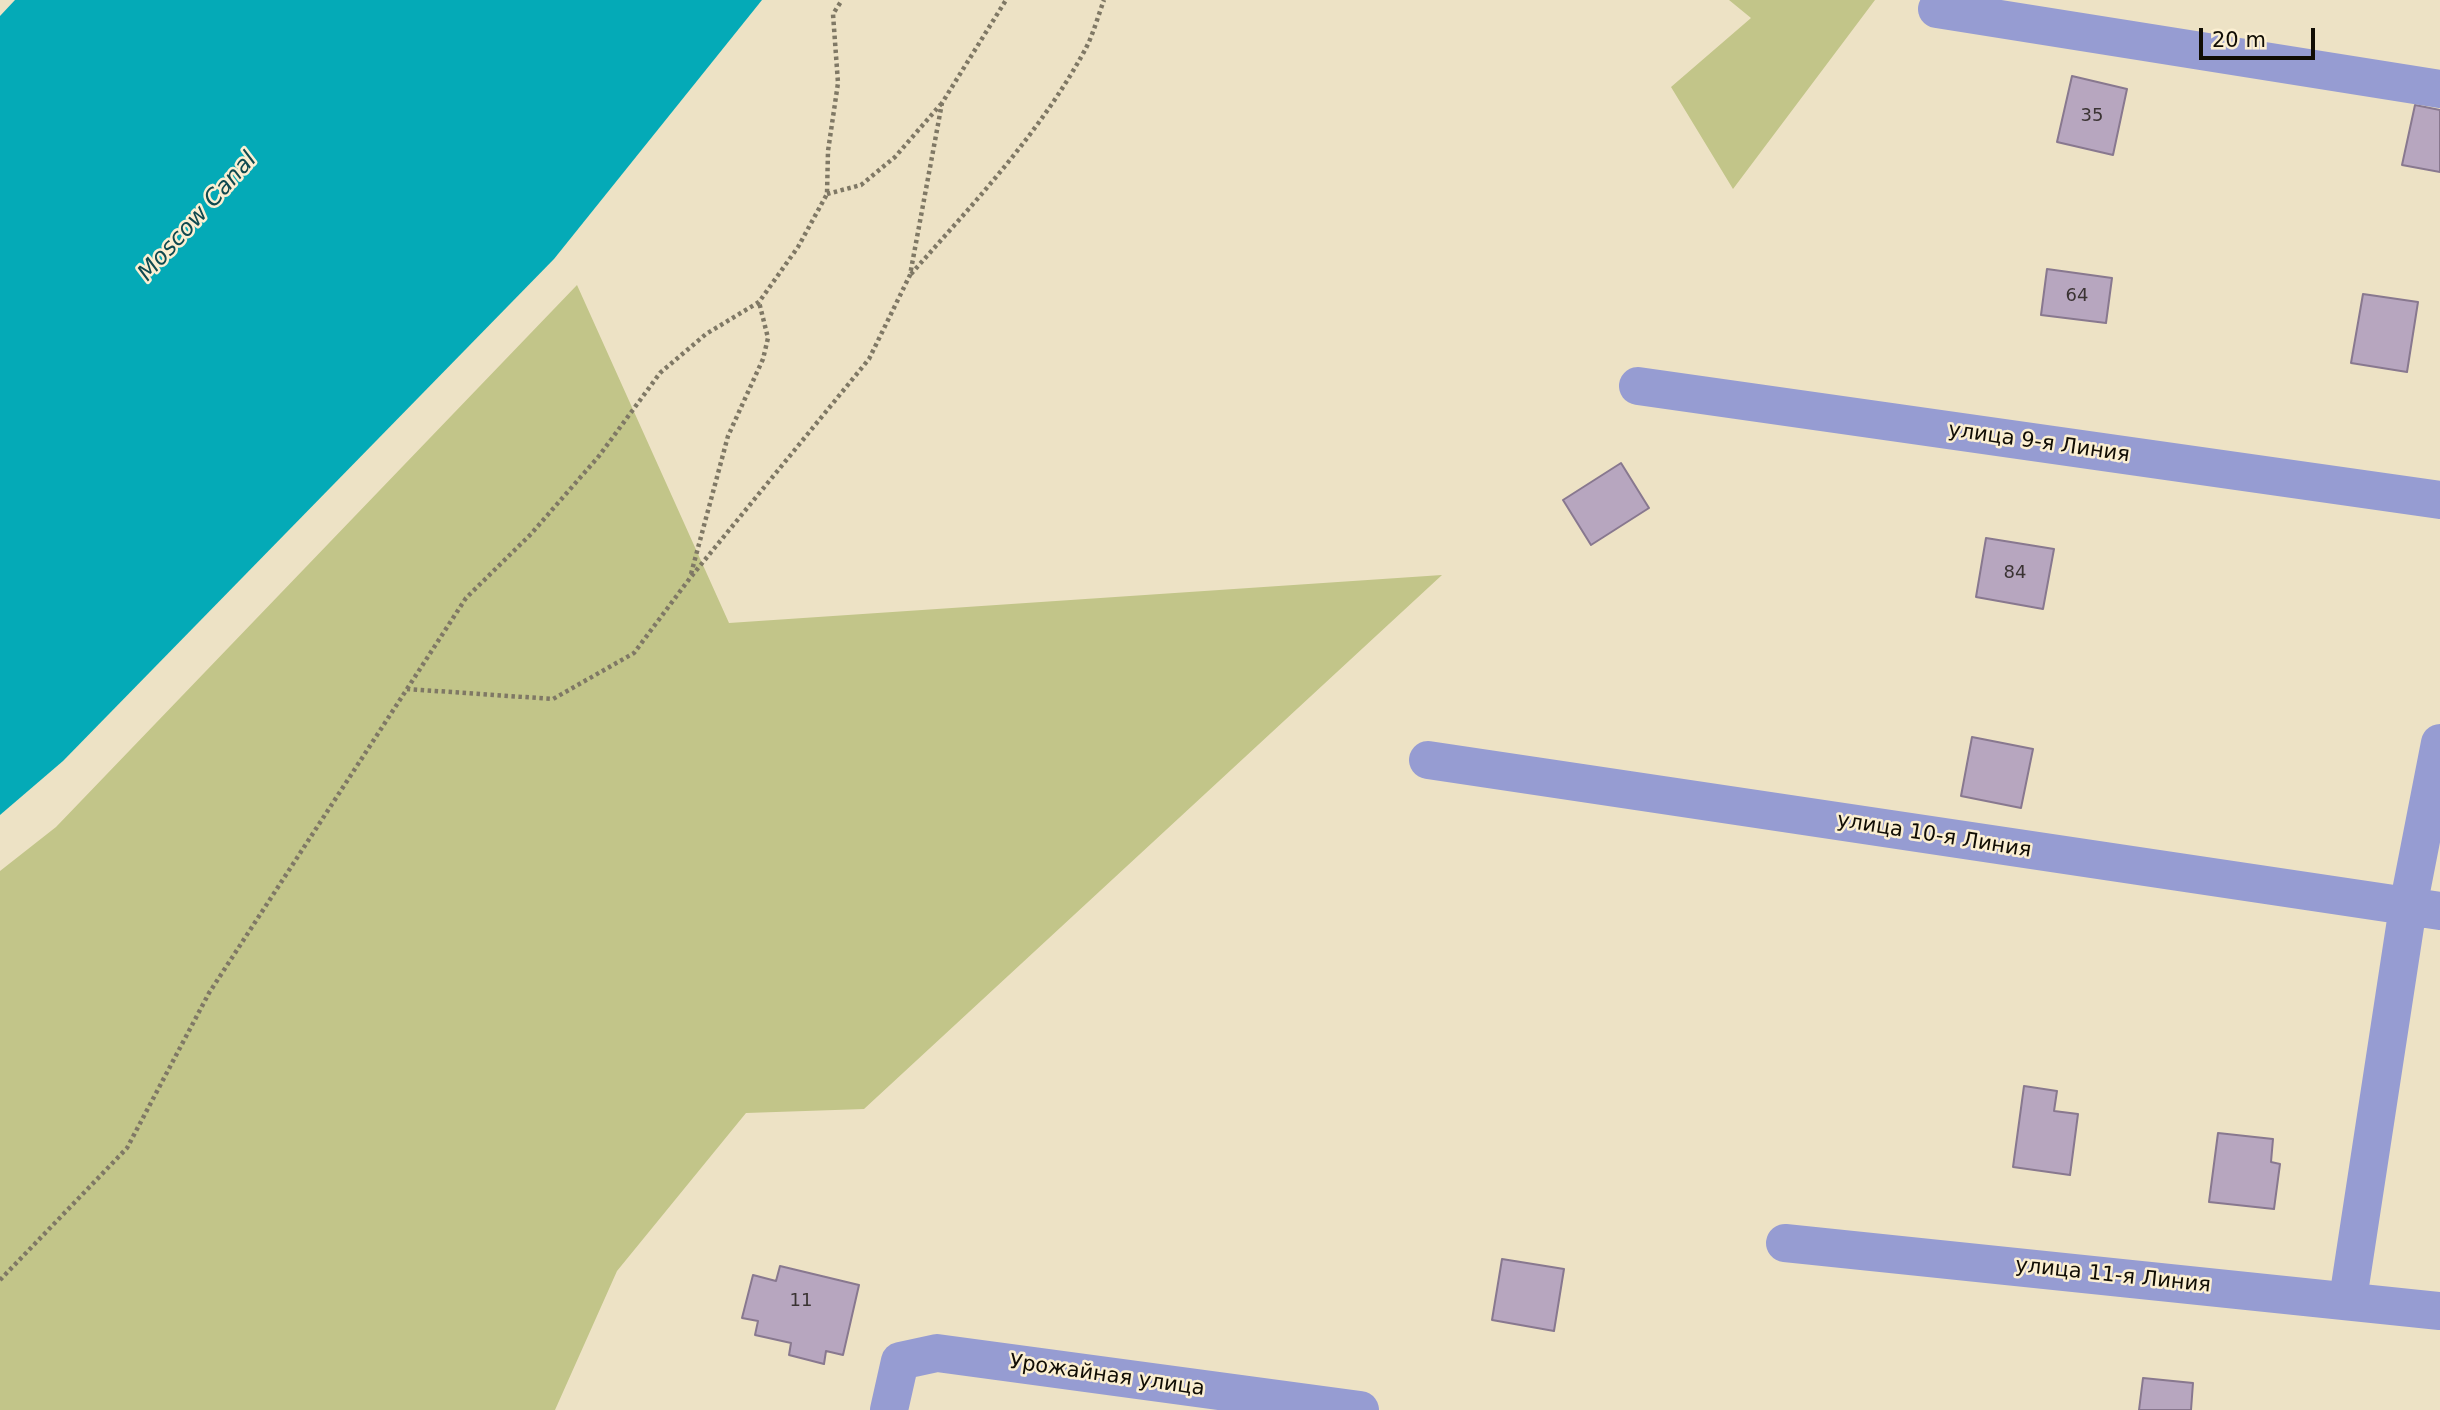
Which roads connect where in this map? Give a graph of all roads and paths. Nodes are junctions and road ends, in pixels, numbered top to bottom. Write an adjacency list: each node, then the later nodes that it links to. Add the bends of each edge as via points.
1 (842, 0): 7 (path, via 833,14 838,83)
2 (1006, 0): 6 (path)
3 (1104, 0): 8 (path, via 1086,48 1045,115)
4 (1937, 9): 5 (street)
5 (2440, 89)
6 (942, 103): 7 (path, via 895,157 861,185); 8 (path)
7 (827, 194): 9 (path, via 798,247)
8 (910, 275): 12 (path, via 869,359)
9 (759, 302): 12 (path, via 768,338 728,436); 13 (path, via 706,334 660,373 531,534 466,598)
10 (1638, 386): 11 (street, улица 9-я Линия)
11 (2440, 500)
12 (690, 578): 13 (path, via 634,653 553,699)
13 (407, 689): 18 (path, via 209,993 127,1148)
14 (2440, 743): 16 (street)
15 (1429, 760): 16 (street, улица 10-я Линия)
16 (2424, 909): 19 (street)
17 (1785, 1243): 19 (street, улица 11-я Линия)
18 (0, 1280)
19 (2348, 1299): 20 (street, улица 11-я Линия)
20 (2440, 1311)
21 (888, 1410): 22 (street, Урожайная улица, via 900,1361 937,1353)
22 (1360, 1410)

